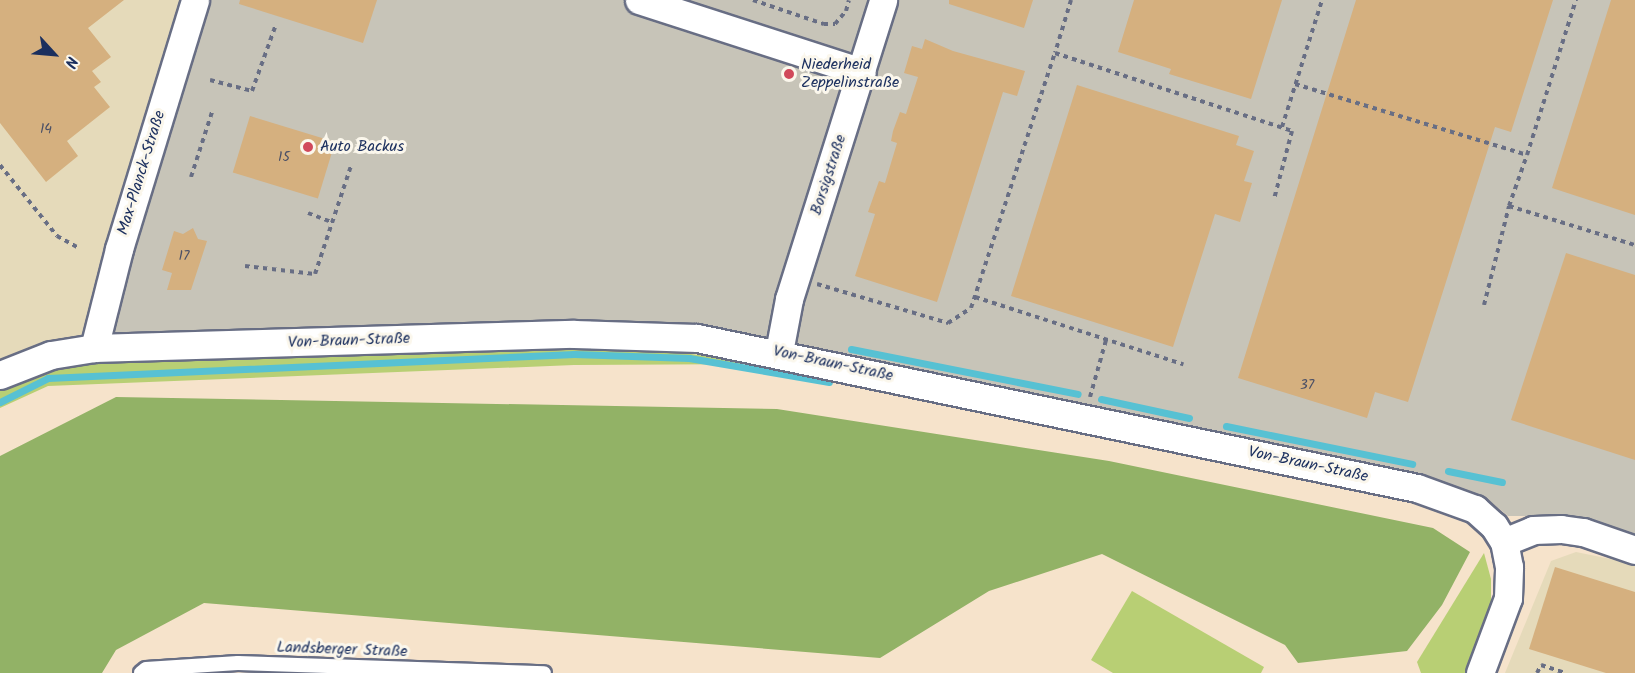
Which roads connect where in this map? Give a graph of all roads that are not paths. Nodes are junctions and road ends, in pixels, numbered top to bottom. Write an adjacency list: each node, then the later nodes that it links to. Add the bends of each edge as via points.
1 (195, 0): 5 (street, Max-Planck-Straße, via 119,249)
2 (639, 0): 4 (street)
3 (884, 0): 4 (street, Borsigstraße)
4 (862, 72): 6 (street, Borsigstraße, via 796,278)
5 (94, 348): 6 (street, Von-Braun-Straße, via 574,334 697,338); 7 (street, Von-Braun-Straße, via 51,355)
6 (779, 352): 8 (street, Von-Braun-Straße, via 1417,488 1475,509 1494,526)
7 (0, 375)
8 (1504, 542): 9 (street, via 1533,530 1561,529 1583,532); 12 (street, via 1509,567 1508,598)
9 (1635, 550)
10 (141, 673): 11 (lane, Landsberger Straße, via 146,669 238,663)
11 (544, 673)
12 (1480, 673)

